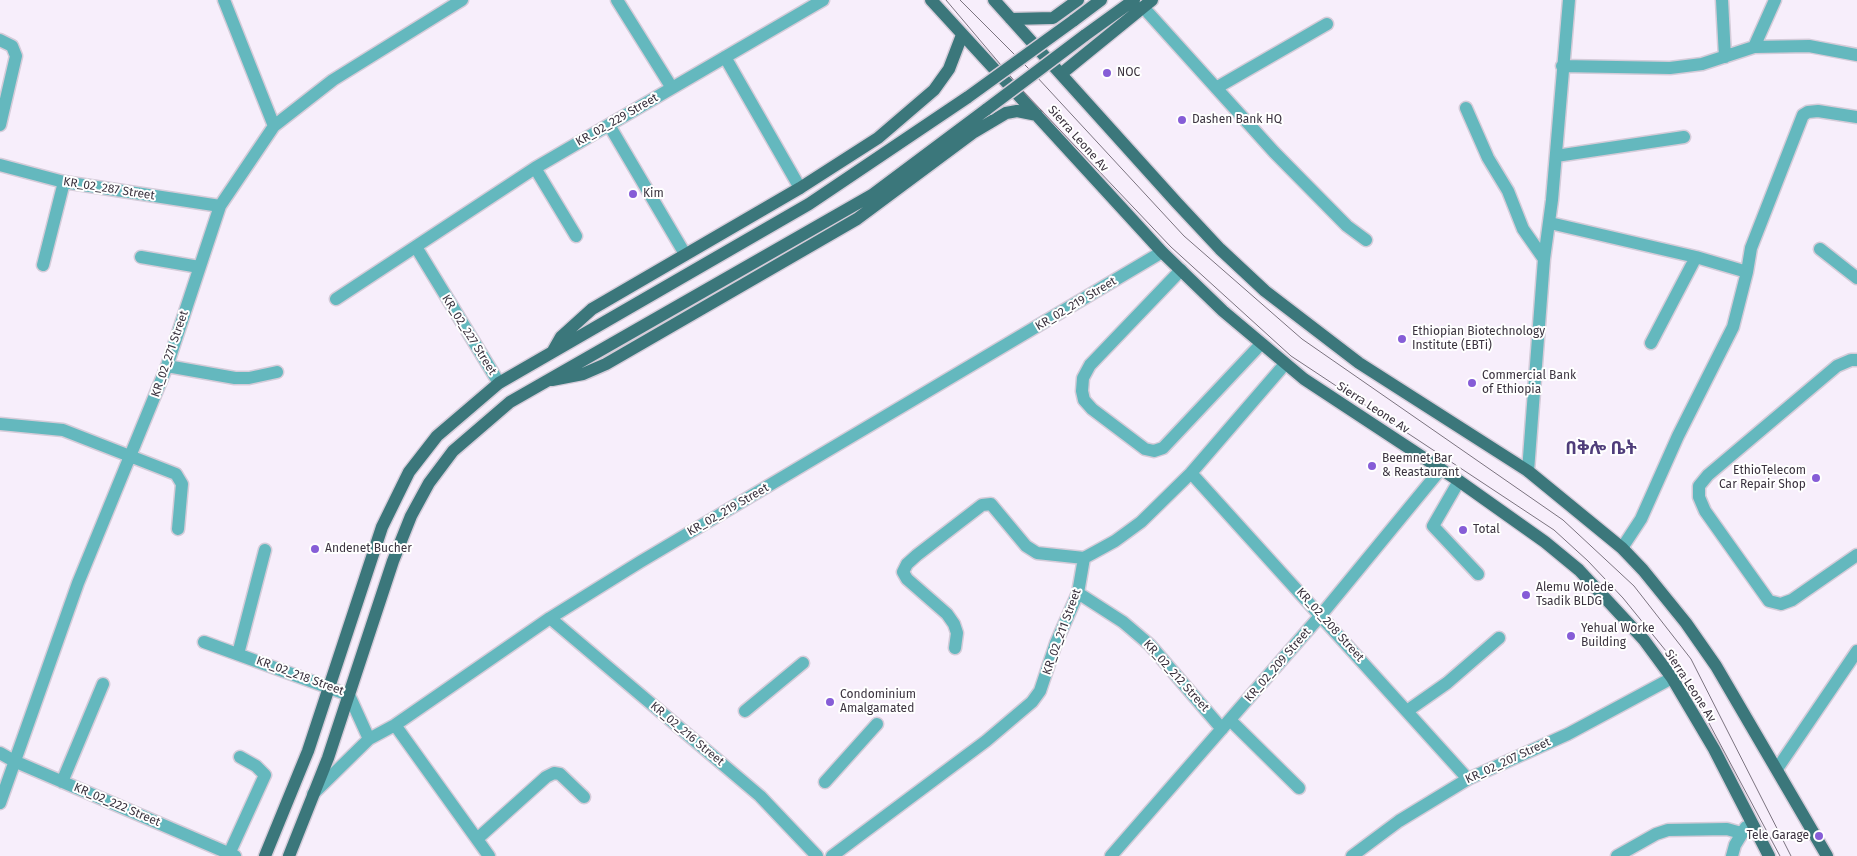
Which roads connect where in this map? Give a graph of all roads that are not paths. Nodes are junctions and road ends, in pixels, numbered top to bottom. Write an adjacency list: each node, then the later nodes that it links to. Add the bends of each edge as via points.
1 (224, 0): 30 (street)
2 (462, 0): 30 (street, KR_02_271 Street, via 334,80)
3 (617, 0): 23 (street)
4 (823, 0): 19 (street, KR_02_229 Street)
5 (931, 0): 15 (main road, Sierra Leone Av)
6 (994, 0): 13 (main road)
7 (1078, 0): 13 (main road, via 1053,18)
8 (1101, 0): 56 (main road, bridge, via 968,97 809,204)
9 (1569, 0): 21 (street)
10 (1722, 0): 20 (street)
11 (1775, 0): 17 (street)
12 (1143, 2): 22 (main road); 24 (street); 61 (main road, bridge, via 1084,36 872,195)
13 (1011, 19): 22 (main road)
14 (1328, 24): 24 (street)
15 (962, 35): 26 (main road, Sierra Leone Av); 36 (main road, via 949,69 934,90 864,148)
16 (0, 40): 28 (street, via 12,46 16,56)
17 (1754, 47): 18 (street, via 1809,46); 20 (street)
18 (1857, 55)
19 (725, 57): 23 (street, KR_02_229 Street); 36 (street)
20 (1725, 57): 21 (street, via 1670,68)
21 (1562, 66): 32 (street)
22 (1060, 74): 66 (main road, via 1220,249 1266,291 1359,363)
23 (672, 88): 29 (street, KR_02_229 Street)
24 (1216, 88): 40 (street, via 1347,226)
25 (1466, 108): 47 (street, via 1488,158 1508,191 1523,229)
26 (1037, 115): 43 (main road, Sierra Leone Av); 61 (main road, via 1017,111 1006,113 974,132 856,219 606,364 561,380)
27 (1857, 116): 51 (street, via 1818,111 1803,115 1751,248)
28 (0, 125)
29 (609, 125): 34 (street, KR_02_229 Street); 44 (street)
30 (274, 126): 37 (street, KR_02_271 Street)
31 (1684, 137): 32 (street)
32 (1556, 156): 38 (street)
33 (0, 165): 35 (street, KR_02_287 Street)
34 (535, 168): 39 (street); 41 (street, KR_02_229 Street)
35 (64, 182): 37 (street, KR_02_287 Street); 48 (street)
36 (800, 188): 44 (main road)
37 (220, 206): 49 (street, KR_02_271 Street)
38 (1550, 224): 46 (street); 47 (street)
39 (576, 236)
40 (1366, 240)
41 (416, 247): 53 (street, KR_02_229 Street); 62 (street, KR_02_227 Street)
42 (1820, 249): 52 (street)
43 (1162, 252): 50 (main road, Sierra Leone Av); 77 (street, KR_02_219 Street)
44 (685, 254): 56 (main road, via 592,309 561,337)
45 (141, 257): 49 (street)
46 (1696, 257): 51 (street); 54 (street)
47 (1544, 259): 66 (street)
48 (43, 264)
49 (199, 266): 59 (street, KR_02_271 Street)
50 (1181, 270): 55 (main road, Sierra Leone Av); 55 (street, via 1090,365 1082,391 1084,400 1092,409 1145,449 1163,448)
51 (1747, 272): 70 (street, via 1733,327 1641,519)
52 (1857, 278)
53 (336, 299)
54 (1651, 343)
55 (1261, 344): 58 (main road, Sierra Leone Av)
56 (553, 352): 62 (main road)
57 (1857, 360): 73 (street, via 1837,366 1708,475 1699,486 1698,497 1704,511 1769,601 1781,604 1792,600)
58 (1285, 364): 65 (main road, Sierra Leone Av); 67 (street)
59 (167, 366): 60 (street, via 235,378); 64 (street, KR_02_271 Street)
60 (277, 372)
61 (547, 380): 87 (main road, via 510,402 473,433 453,451 429,483 411,516 393,561)
62 (499, 383): 86 (main road, via 437,436 409,472 382,527)
63 (0, 424): 64 (street, via 63,430)
64 (132, 455): 69 (street, via 180,478); 96 (street, KR_02_271 Street, via 78,583)
65 (1441, 469): 68 (main road, Sierra Leone Av); 76 (street, KR_02_209 Street)
66 (1528, 471): 70 (main road)
67 (1191, 473): 72 (street, via 1141,522); 76 (street, KR_02_208 Street)
68 (1459, 482): 74 (street, via 1432,526); 84 (main road, Sierra Leone Av, via 1579,570 1644,640)
69 (178, 529)
70 (1622, 548): 97 (main road, via 1686,623 1716,666)
71 (265, 550): 82 (street)
72 (1084, 558): 75 (street, KR_02_211 Street); 80 (street, via 1037,553 1022,542 991,504 982,505 917,555 904,572 907,579 954,624)
73 (1856, 560)
74 (1478, 574)
75 (1078, 593): 91 (street, KR_02_212 Street, via 1150,644); 113 (street, KR_02_211 Street, via 1040,691 1032,702 986,741)
76 (1321, 615): 89 (street, KR_02_208 Street); 91 (street, KR_02_209 Street)
77 (550, 618): 92 (street, KR_02_219 Street); 112 (street, KR_02_216 Street, via 760,796)
78 (1499, 638): 89 (street)
79 (204, 642): 82 (street, KR_02_218 Street)
80 (955, 648)
81 (1857, 651): 97 (street)
82 (238, 654): 86 (street, KR_02_218 Street)
83 (803, 662): 88 (street)
84 (1672, 678): 98 (street, KR_02_207 Street, via 1568,734); 105 (main road, Sierra Leone Av)
85 (104, 684): 99 (street)
86 (328, 688): 87 (street, KR_02_218 Street); 109 (main road, via 308,751)
87 (349, 695): 93 (street, KR_02_218 Street); 102 (main road)
88 (746, 711)
89 (1408, 712): 98 (street, KR_02_208 Street)
90 (877, 724): 100 (street)
91 (1226, 724): 101 (street, KR_02_212 Street); 114 (street, KR_02_209 Street)
92 (395, 725): 93 (street, KR_02_219 Street); 107 (street)
93 (369, 739): 102 (street, KR_02_219 Street)
94 (0, 753): 96 (street, KR_02_222 Street)
95 (240, 757): 108 (street, via 265,775)
96 (14, 761): 99 (street, KR_02_222 Street); 104 (street, KR_02_271 Street)
97 (1777, 769): 119 (main road)
98 (1468, 779): 115 (street, KR_02_207 Street, via 1399,821)
99 (62, 782): 108 (street, KR_02_222 Street)
100 (825, 782)
101 (1299, 788)
102 (313, 795): 110 (main road)
103 (584, 797): 107 (street, via 560,774 554,773)
104 (0, 803)
105 (1751, 821): 106 (street); 118 (main road, Sierra Leone Av)
106 (1742, 833): 116 (street, via 1727,829 1668,830); 117 (street)
107 (477, 839): 111 (street)
108 (232, 855)
109 (265, 856)
110 (289, 856)
111 (489, 856)
112 (817, 856)
113 (832, 856)
114 (1111, 856)
115 (1352, 856)
116 (1617, 856)
117 (1732, 856)
118 (1769, 856)
119 (1826, 856)

